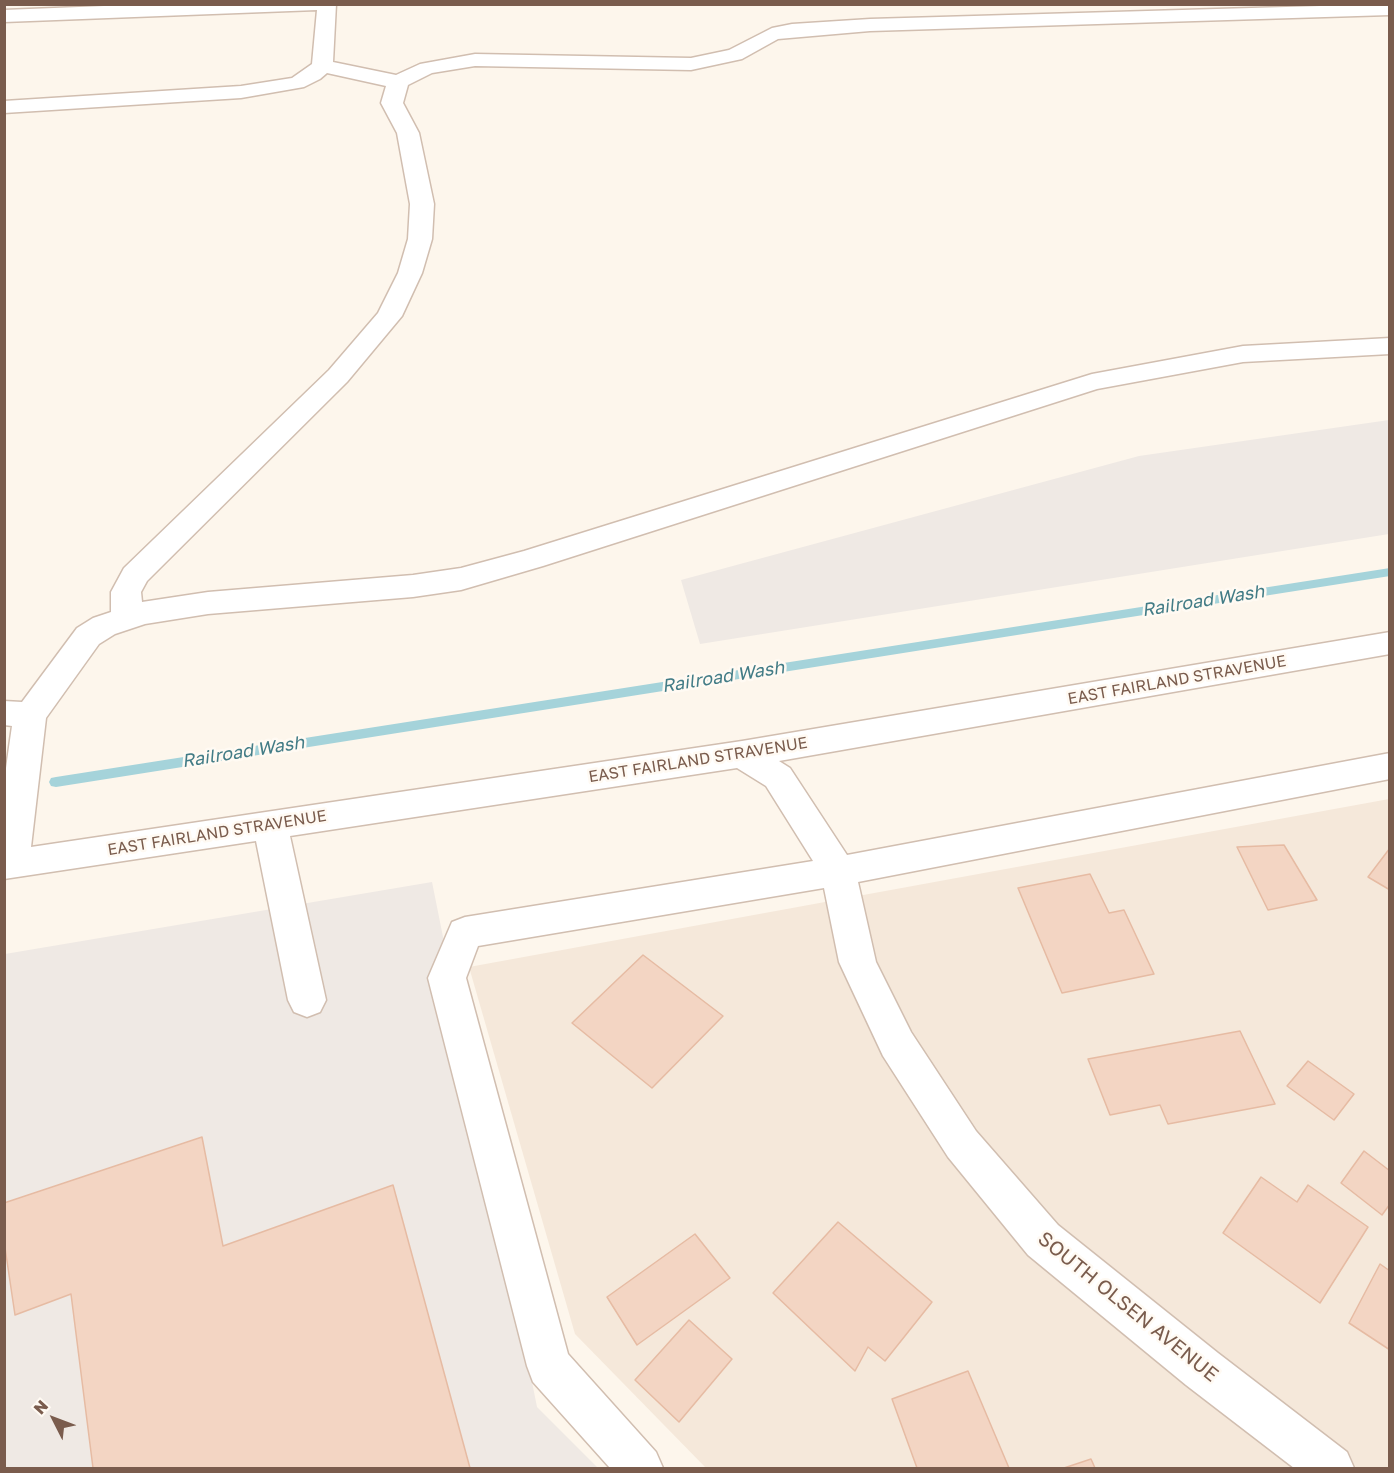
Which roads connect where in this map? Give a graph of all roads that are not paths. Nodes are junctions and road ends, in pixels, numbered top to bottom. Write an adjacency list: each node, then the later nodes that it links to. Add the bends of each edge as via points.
1 (327, 4): 3 (street); 4 (street)
2 (1389, 9): 5 (street, via 792,30 771,34 735,55 691,64 475,60 427,68)
3 (4, 16)
4 (322, 66): 5 (street); 6 (street, via 297,83 241,92)
5 (398, 82): 8 (street, via 393,104 408,133 422,204 420,239 410,273 389,316 338,376 135,575 126,592)
6 (4, 107)
7 (1389, 346): 8 (street, via 1243,354 1092,382 461,579 208,603)
8 (127, 618): 10 (street, via 88,636)
9 (1389, 644): 11 (street, EAST FAIRLAND STRAVENUE)
10 (17, 714): 14 (street)
11 (742, 754): 13 (street, EAST FAIRLAND STRAVENUE); 15 (street, SOUTH OLSEN AVENUE, via 778,777)
12 (1389, 766): 15 (street)
13 (270, 825): 14 (street, EAST FAIRLAND STRAVENUE); 16 (street)
14 (8, 865)
15 (838, 871): 17 (street, via 465,933 447,978 549,1366); 18 (street, SOUTH OLSEN AVENUE, via 858,962 897,1044 962,1144 1043,1240)
16 (307, 1000)
17 (640, 1468)
18 (1331, 1468)

